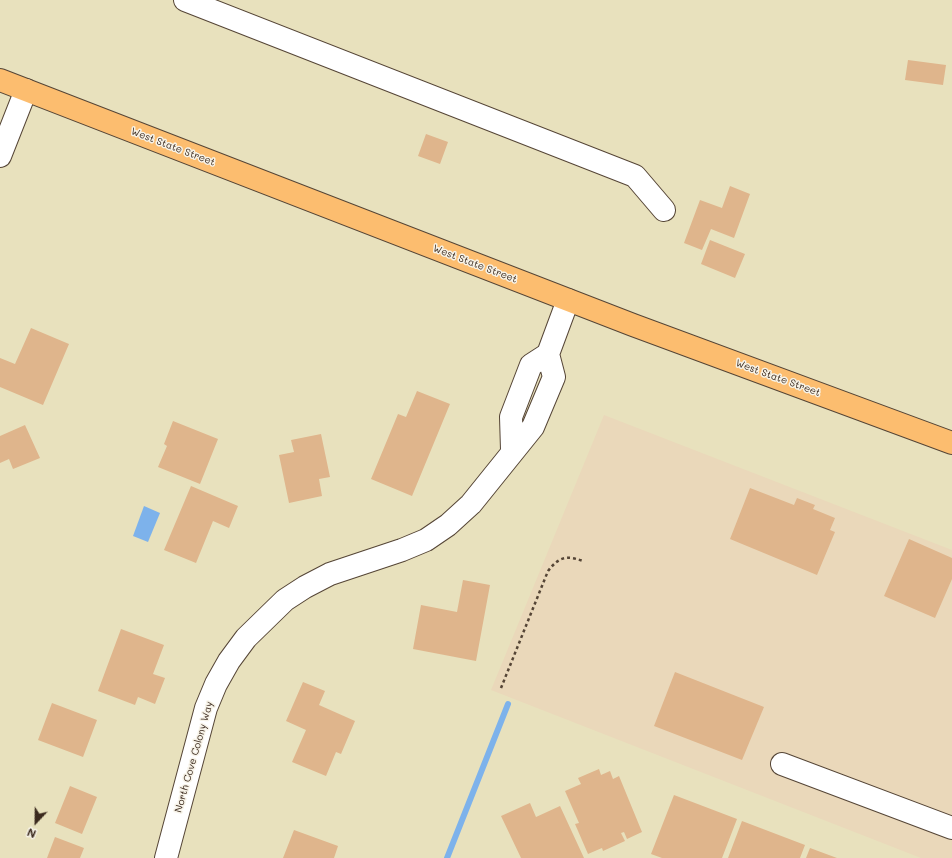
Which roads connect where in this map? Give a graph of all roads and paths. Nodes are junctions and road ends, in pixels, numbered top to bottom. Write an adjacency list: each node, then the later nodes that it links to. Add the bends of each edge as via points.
1 (185, 0): 5 (street, via 635,176)
2 (0, 80): 3 (main road, West State Street)
3 (26, 90): 4 (street); 6 (main road, West State Street)
4 (0, 156)
5 (664, 210)
6 (568, 300): 7 (main road, West State Street); 12 (street, North Cove Colony Way, via 548,354 554,377 533,427 471,504 448,525 426,540 330,574 305,587 285,600 246,638 219,678 206,708)
7 (952, 443)
8 (583, 561): 9 (path, via 564,557 556,561 548,571)
9 (501, 688)
10 (782, 764): 11 (street)
11 (952, 828)
12 (166, 858)

